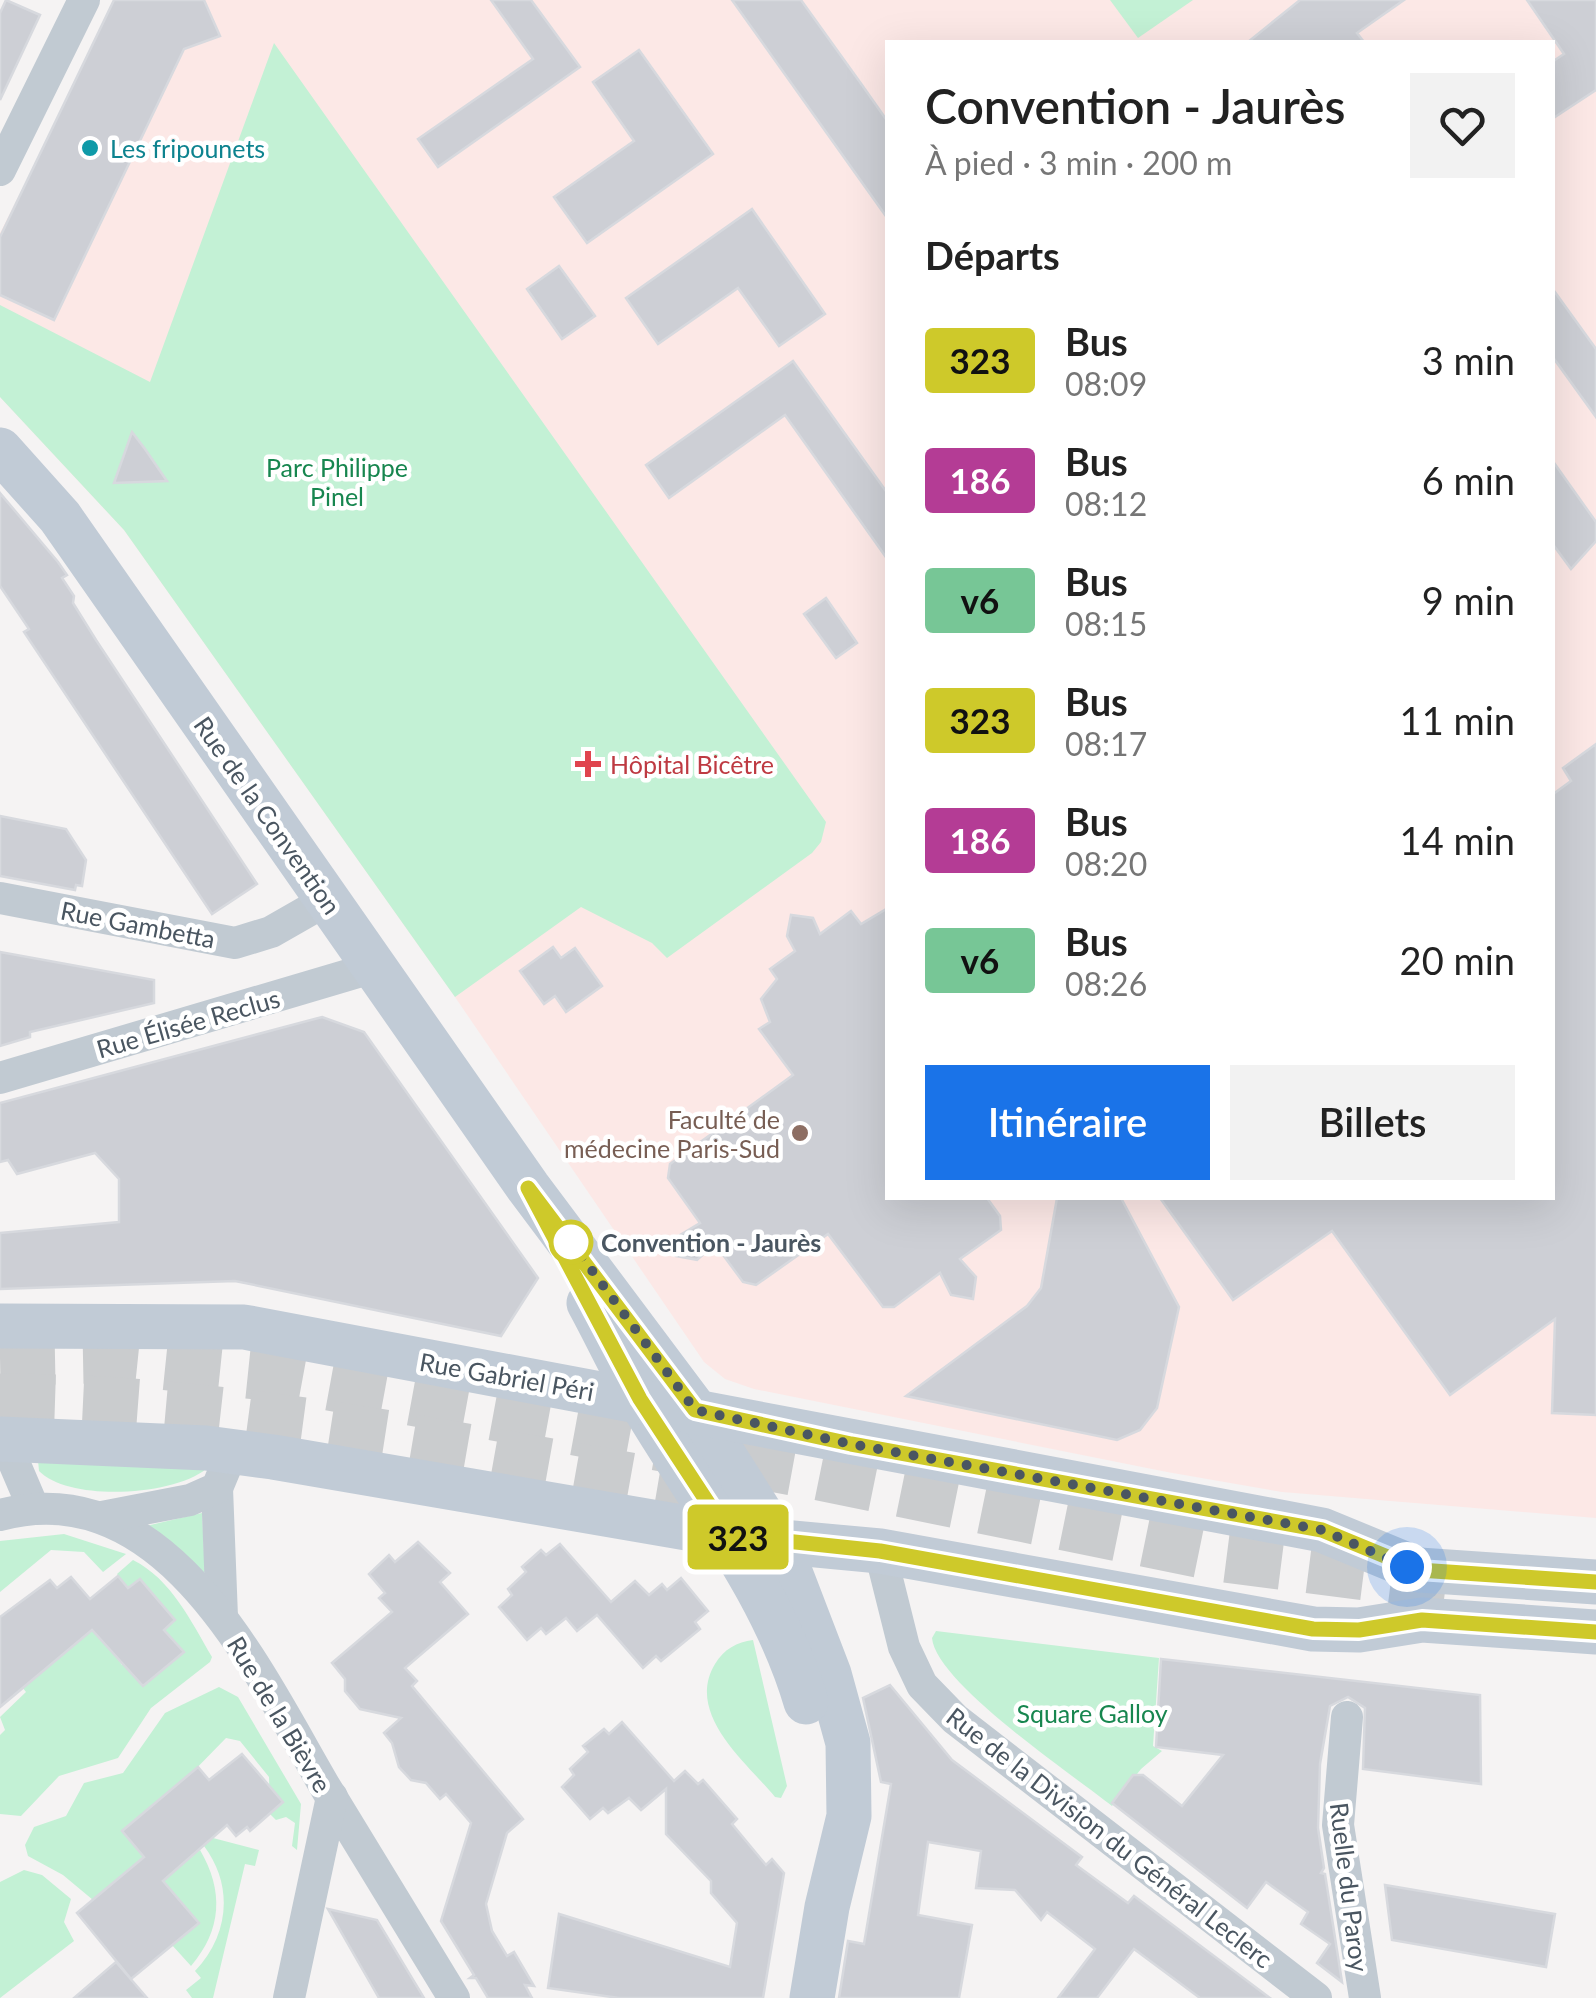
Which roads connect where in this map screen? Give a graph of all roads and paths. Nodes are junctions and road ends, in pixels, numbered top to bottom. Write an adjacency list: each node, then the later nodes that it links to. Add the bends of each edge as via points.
1 (84, 0): 2 (street)
2 (0, 170)
3 (2, 456): 5 (main road, Rue de la Convention, via 60,517)
4 (0, 898): 5 (street, Rue Gambetta, via 235,943)
5 (327, 900): 6 (main road, Rue de la Convention)
6 (376, 967): 7 (street, Rue Élisée Reclus); 8 (main road, Rue de la Convention)
7 (0, 1078)
8 (528, 1188): 10 (main road, Rue de la Convention); 11 (main road, Rue de la Convention)
9 (0, 1326): 10 (main road, Rue Gabriel Péri, via 244,1327)
10 (640, 1399): 11 (main road, Rue Gabriel Péri); 17 (main road, Rue de la Convention)
11 (695, 1410): 18 (main road, Rue de la Convention); 20 (main road, Rue Gabriel Péri, via 1322,1530 1419,1570)
12 (2, 1439): 13 (main road); 14 (street)
13 (225, 1470): 16 (street, via 190,1500); 17 (main road, via 396,1475); 21 (street, Rue de la Bièvre)
14 (33, 1507): 15 (street); 16 (street)
15 (0, 1516)
16 (102, 1517): 21 (street, via 163,1554)
17 (729, 1535): 18 (main road); 25 (main road, Rue de la Convention, via 795,1664 819,1744)
18 (778, 1541): 19 (main road); 25 (main road, Rue de la Convention, via 848,1742 849,1816)
19 (880, 1551): 22 (main road, via 1313,1629 1422,1620); 29 (street, Rue de la Division du Général Leclerc, via 904,1647 922,1686)
20 (1596, 1582)
21 (222, 1617): 24 (street, Rue de la Bièvre)
22 (1596, 1632)
23 (1347, 1717): 30 (street, Ruelle du Paroy, via 1338,1825)
24 (332, 1797): 26 (street, Rue de la Bièvre); 27 (street)
25 (827, 1907): 28 (main road)
26 (290, 1998)
27 (454, 1998)
28 (812, 1998)
29 (1316, 1998)
30 (1365, 1998)

